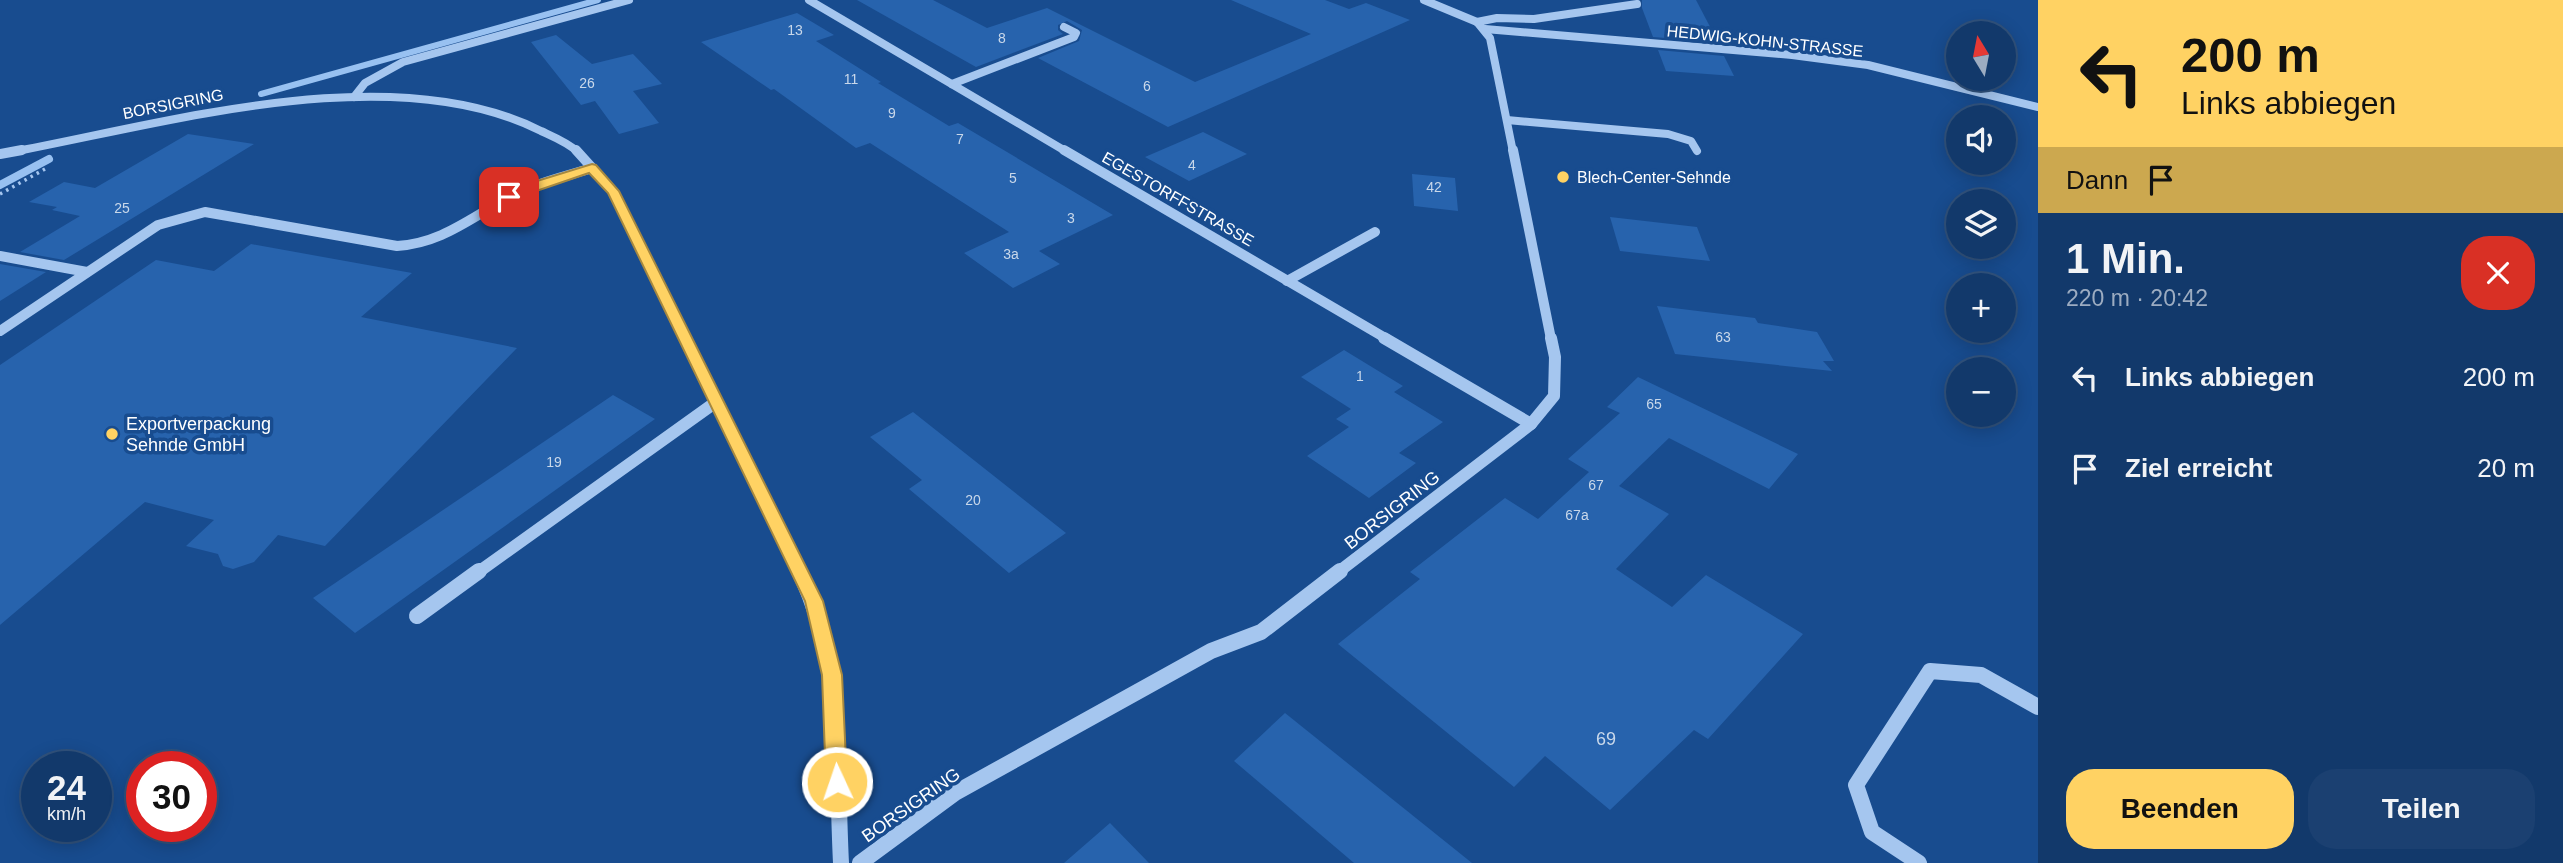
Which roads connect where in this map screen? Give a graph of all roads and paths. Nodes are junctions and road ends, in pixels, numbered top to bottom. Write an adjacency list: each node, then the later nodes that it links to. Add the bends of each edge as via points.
1 (629, 0): 8 (street, via 403,61 365,83)
2 (809, 0): 7 (street, EGESTORFFSTRASSE)
3 (1424, 0): 5 (street)
4 (1637, 4): 5 (street, via 1534,19 1497,18)
5 (1481, 26): 9 (street, HEDWIG-KOHN-STRASSE, via 1868,65); 10 (street, BORSIGRING, via 1490,37)
6 (1063, 27): 7 (street, via 1076,33 1074,37)
7 (952, 84): 17 (street, EGESTORFFSTRASSE)
8 (354, 97): 12 (street, BORSIGRING, via 212,113); 13 (street, BORSIGRING, via 456,102 499,110 572,146)
9 (2038, 107)
10 (1507, 120): 11 (street, via 1683,137); 20 (street, BORSIGRING, via 1555,357 1554,396)
11 (1697, 151)
12 (0, 154)
13 (592, 168): 16 (street, via 518,192 428,244 397,246 205,212 158,225); 19 (street, BORSIGRING, via 613,191)
14 (1375, 232): 17 (street)
15 (0, 256): 16 (street)
16 (87, 272): 18 (street)
17 (1287, 281): 20 (street, EGESTORFFSTRASSE)
18 (0, 331)
19 (716, 402): 21 (street); 23 (street, BORSIGRING, via 814,601 832,675)
20 (1531, 424): 24 (street, BORSIGRING, via 1261,632 1212,651 955,793)
21 (417, 616)
22 (2038, 707): 25 (street, via 1981,675 1930,671 1856,785 1872,832)
23 (841, 863)
24 (860, 863)
25 (1919, 863)

